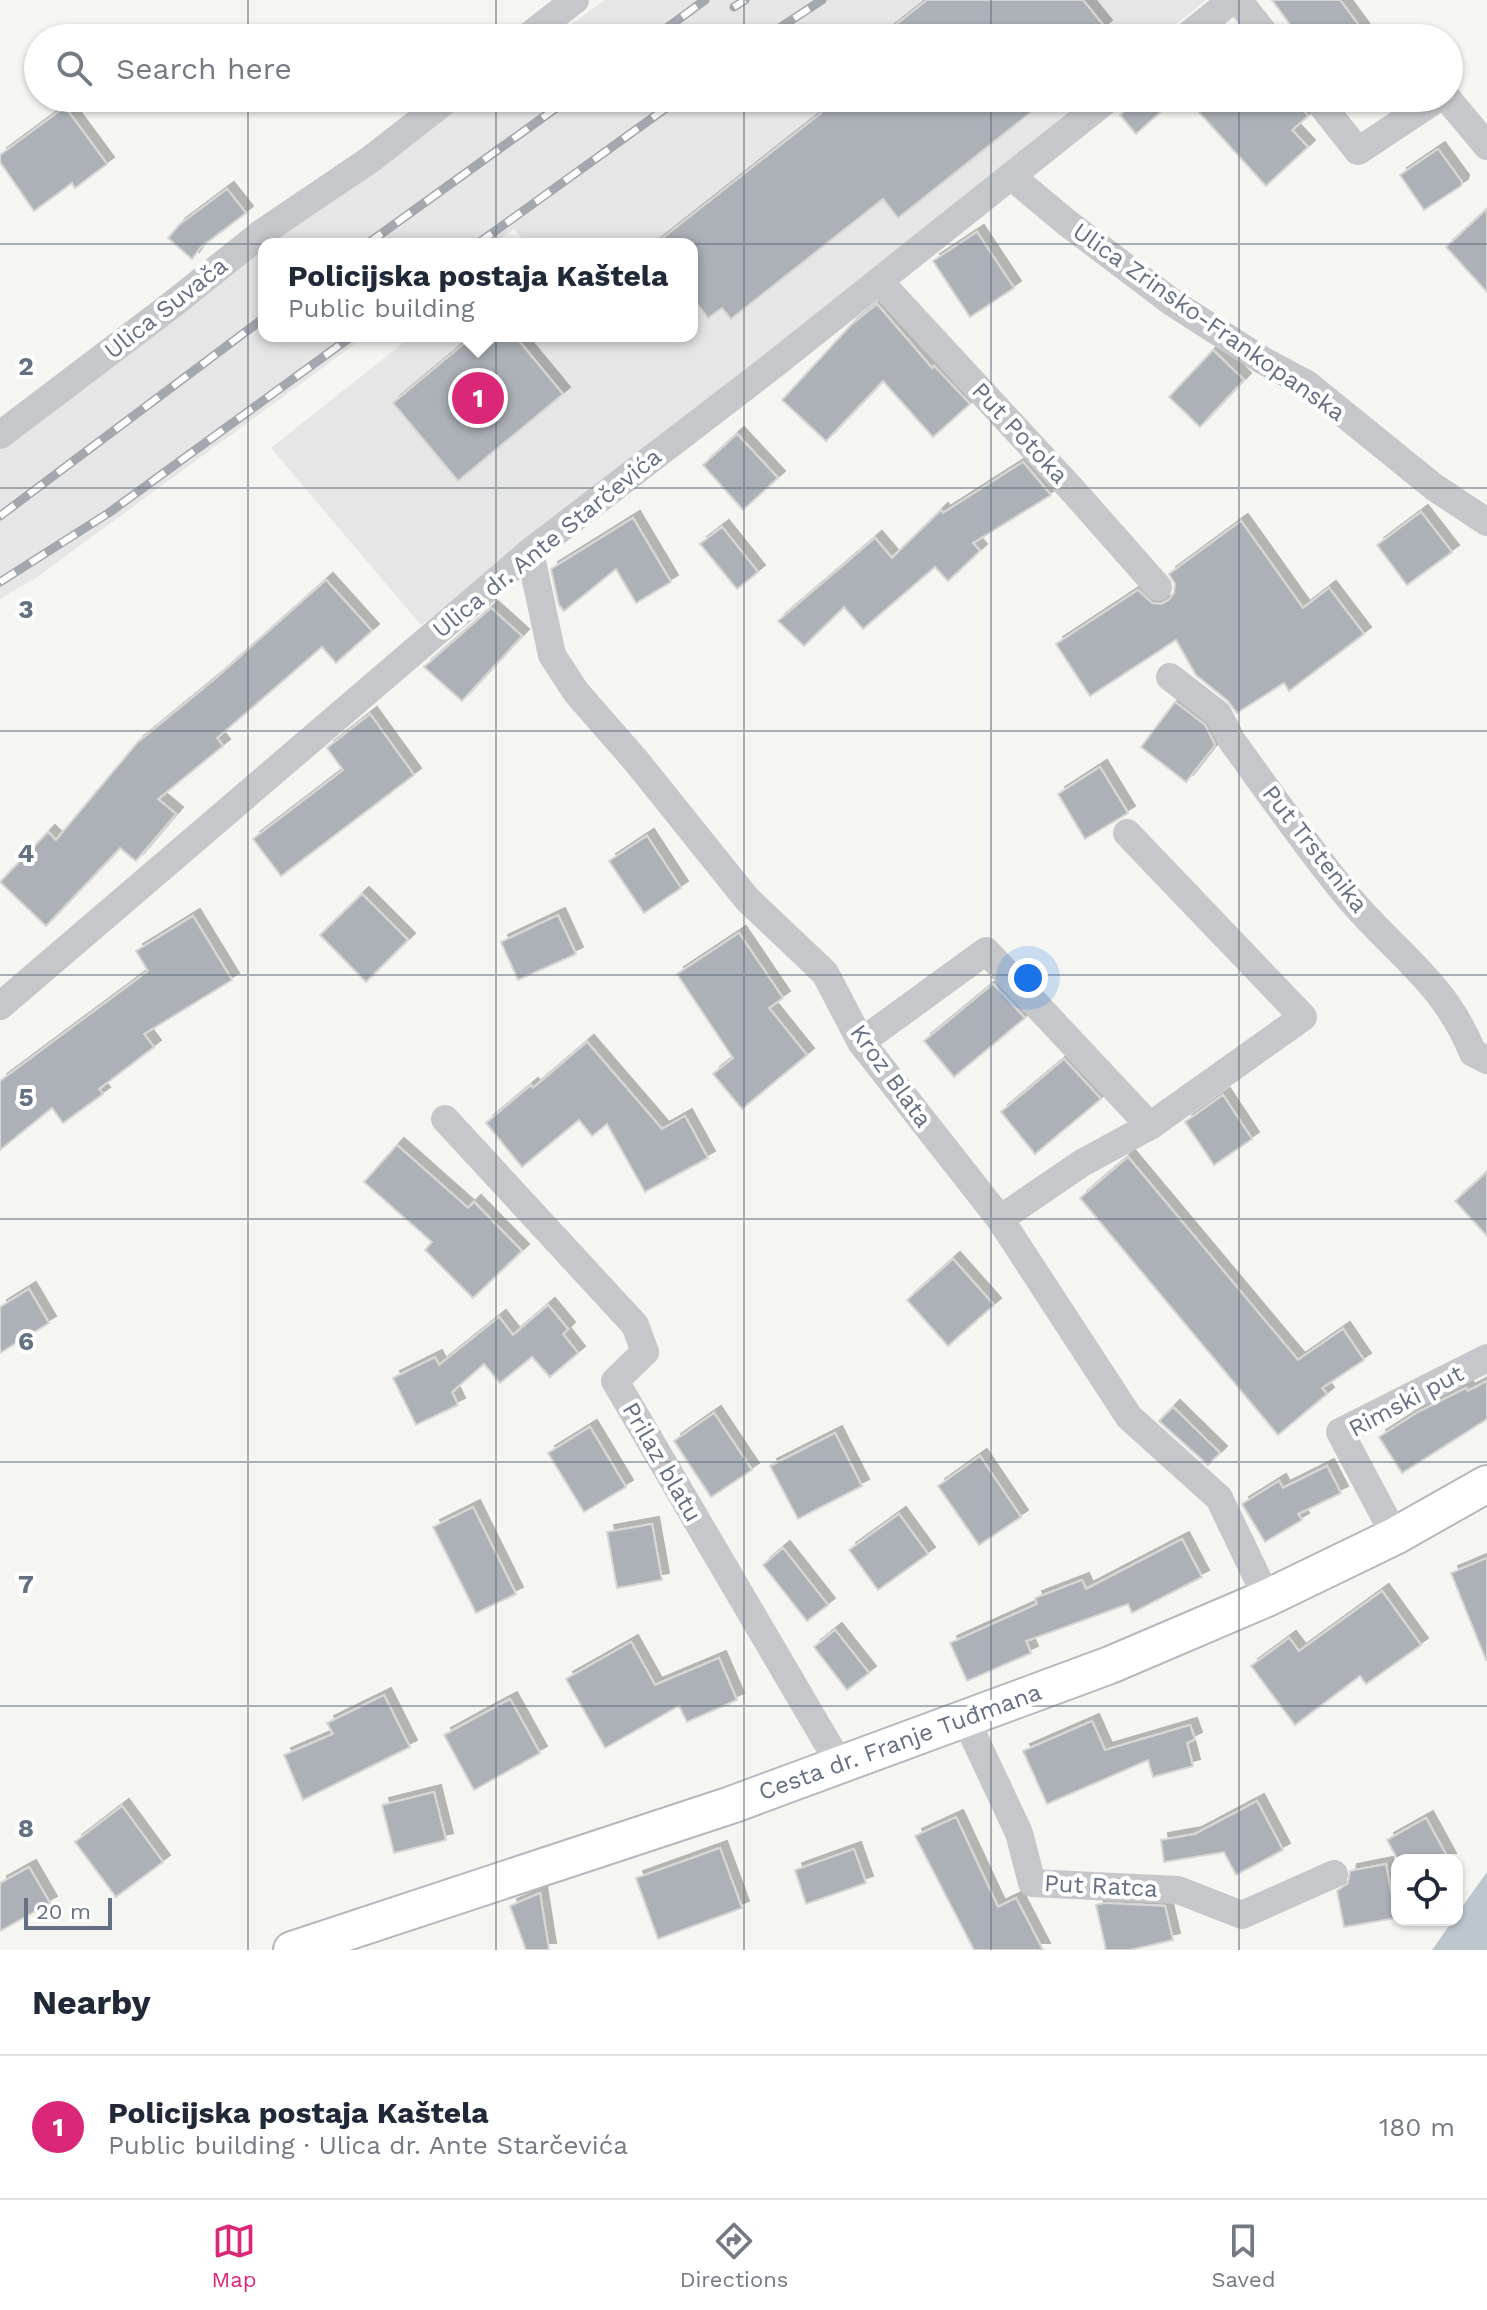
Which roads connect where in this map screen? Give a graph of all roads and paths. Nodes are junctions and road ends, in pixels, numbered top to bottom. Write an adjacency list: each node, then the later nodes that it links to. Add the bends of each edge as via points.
1 (575, 0): 4 (street)
2 (1232, 0): 5 (street)
3 (1238, 0): 6 (street)
4 (544, 24)
5 (1202, 24)
6 (1257, 24)
7 (431, 112): 15 (street, Ulica Suvača, via 263,232)
8 (1091, 112): 13 (street, Ulica dr. Ante Starčevića)
9 (1327, 112): 10 (street, via 1358,151)
10 (1417, 112)
11 (1459, 112): 12 (street)
12 (1487, 146)
13 (1011, 176): 14 (street, Ulica dr. Ante Starčevića); 16 (street, Ulica Zrinsko-Frankopanska, via 1173,303 1307,384 1434,487)
14 (879, 281): 17 (street, Ulica dr. Ante Starčevića); 18 (street, Put Potoka)
15 (0, 435)
16 (1487, 522)
17 (530, 552): 21 (street, Ulica dr. Ante Starčevića); 22 (street, Kroz Blata, via 552,655 576,692 747,899 825,973)
18 (1158, 587)
19 (1170, 677): 23 (street, Put Trstenika, via 1218,714 1232,741 1346,894 1429,979 1461,1023 1473,1053)
20 (1127, 833): 25 (street, via 1303,1017)
21 (0, 1006)
22 (861, 1042): 25 (street, via 986,951); 26 (street, Kroz Blata)
23 (1487, 1060)
24 (445, 1119): 32 (street, Prilaz blatu, via 635,1325 645,1352 615,1381)
25 (1150, 1126): 26 (street, via 1082,1163)
26 (1000, 1219): 30 (street, Kroz Blata, via 1129,1417 1219,1498)
27 (1487, 1358): 29 (street, Rimski put, via 1340,1432)
28 (1487, 1484): 29 (main road, Cesta dr. Franje Tuđmana)
29 (1395, 1536): 30 (main road, Cesta dr. Franje Tuđmana)
30 (1267, 1598): 31 (main road, Cesta dr. Franje Tuđmana, via 1110,1665)
31 (965, 1718): 32 (main road, Cesta dr. Franje Tuđmana); 33 (street, Put Ratca, via 1019,1833 1032,1883 1178,1890 1242,1915)
32 (839, 1763): 34 (main road, Cesta dr. Franje Tuđmana, via 731,1805)
33 (1334, 1874)
34 (292, 1950)

